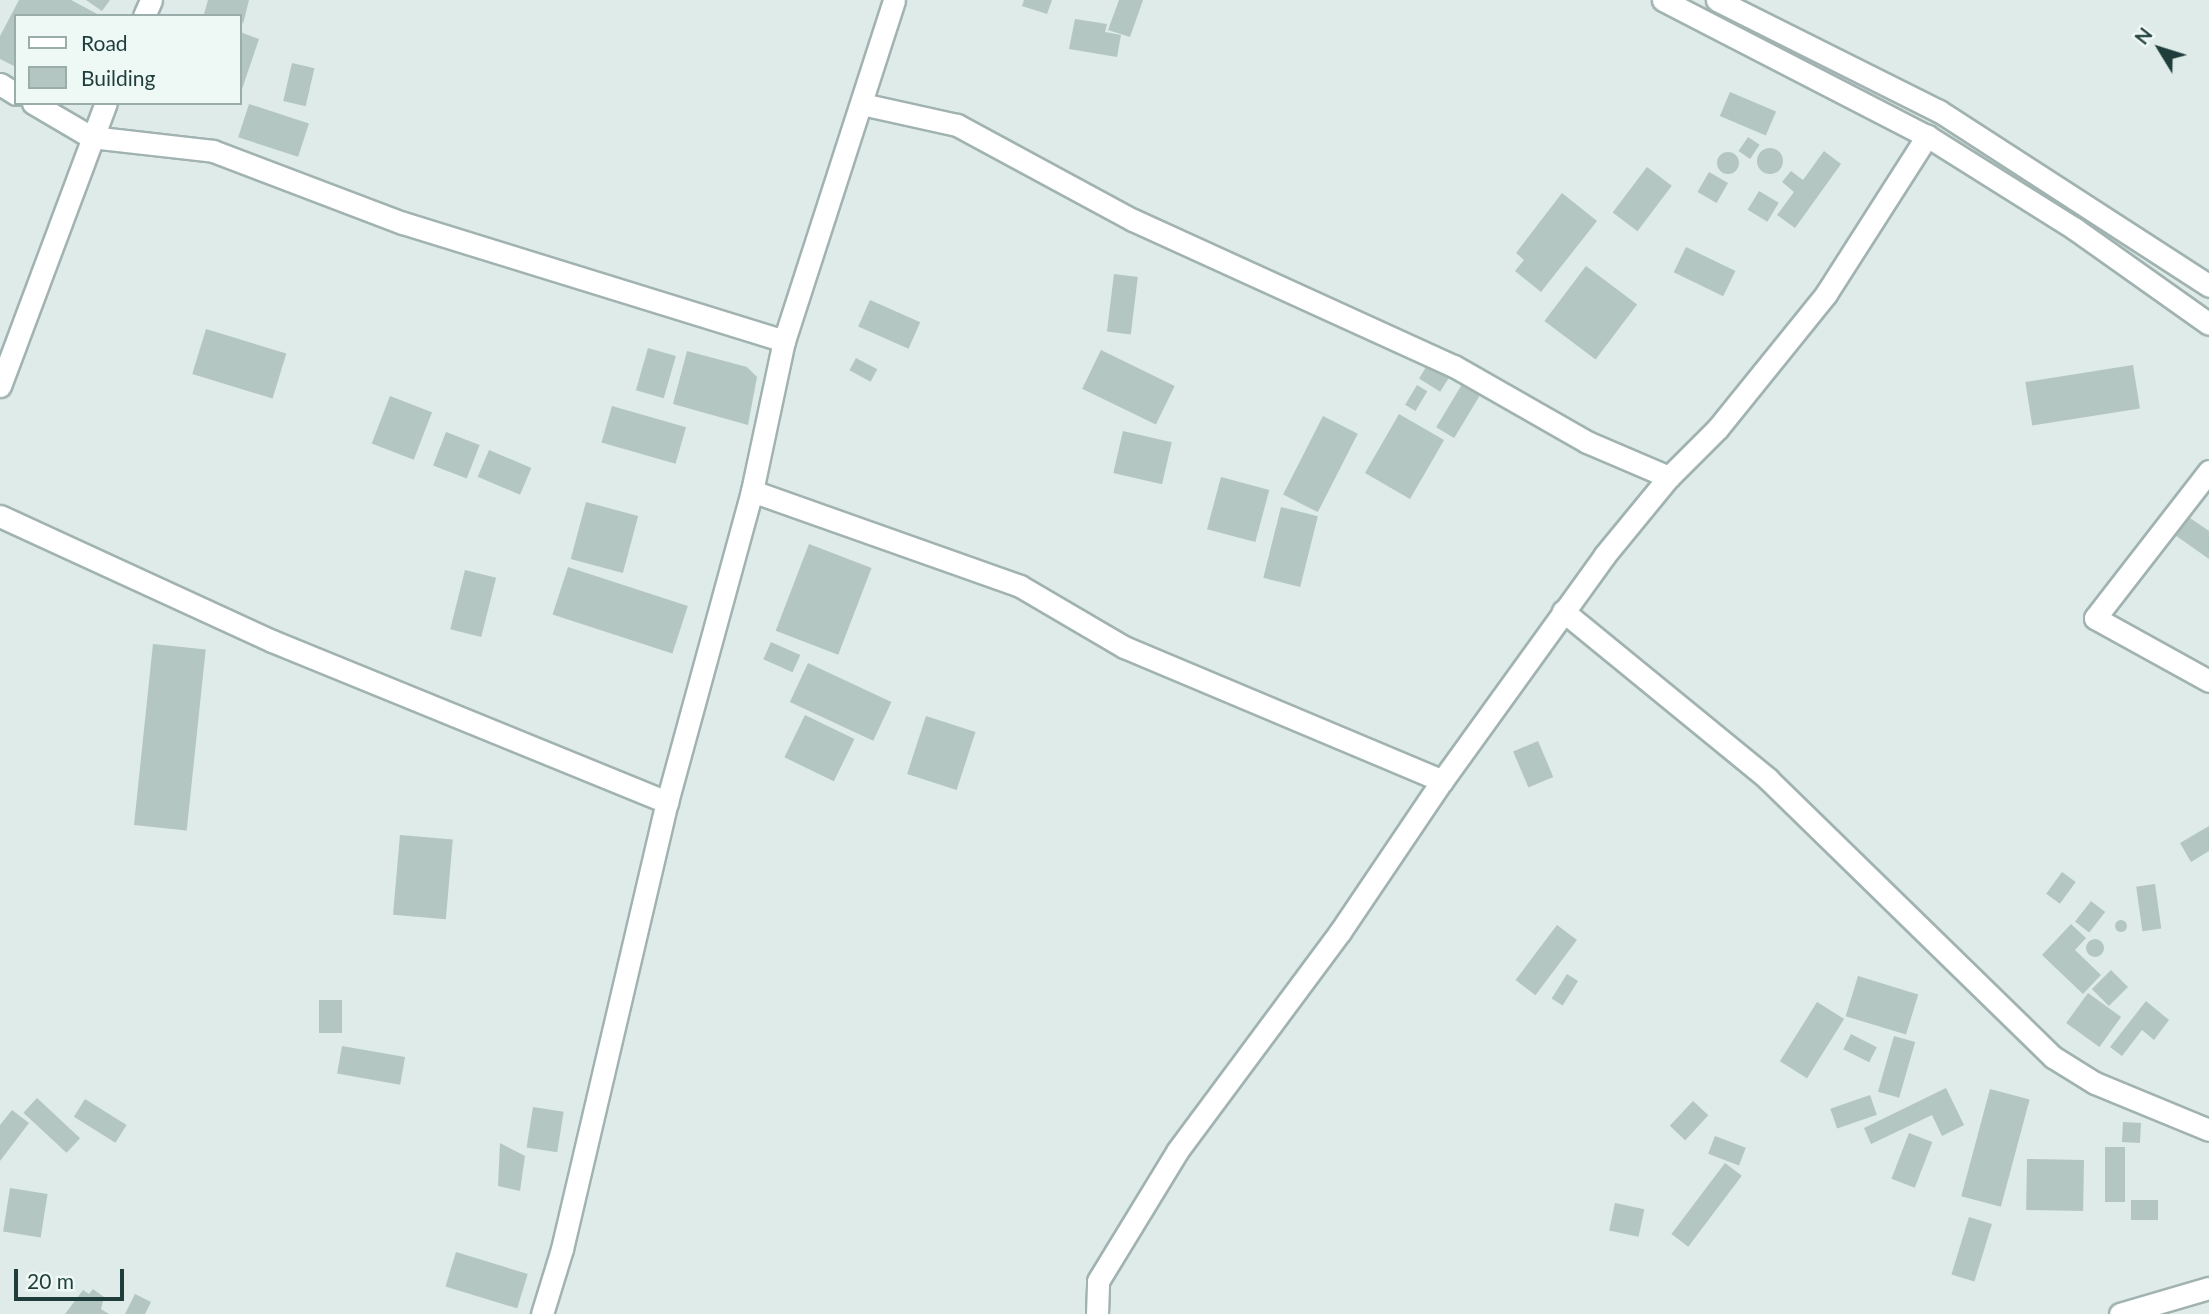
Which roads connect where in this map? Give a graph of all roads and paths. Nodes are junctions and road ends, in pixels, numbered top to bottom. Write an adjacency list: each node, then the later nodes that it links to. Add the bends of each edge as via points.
1 (894, 0): 4 (street)
2 (1663, 0): 7 (street)
3 (1717, 0): 9 (street, via 1939,111)
4 (862, 104): 11 (street); 14 (street, via 957,125 1133,220 1454,366 1587,442)
5 (36, 105): 8 (street)
6 (105, 105): 8 (street)
7 (1927, 136): 10 (street, via 2075,229); 14 (street, via 1826,294 1718,428)
8 (91, 137): 11 (street, via 213,151 403,223); 12 (street)
9 (2209, 286)
10 (2209, 324)
11 (785, 341): 15 (street)
12 (0, 386)
13 (2209, 471): 18 (street, via 2095,618)
14 (1669, 477): 17 (street)
15 (752, 491): 19 (street, via 1020,586 1124,647); 20 (street)
16 (0, 516): 20 (street, via 272,641)
17 (1563, 611): 19 (street); 21 (street, via 1768,779 2053,1056 2095,1083)
18 (2209, 681)
19 (1442, 781): 24 (street, via 1340,932 1178,1150 1098,1281)
20 (667, 802): 23 (street, via 565,1235)
21 (2209, 1130)
22 (2209, 1288): 25 (street)
23 (542, 1314)
24 (1097, 1314)
25 (2120, 1314)

